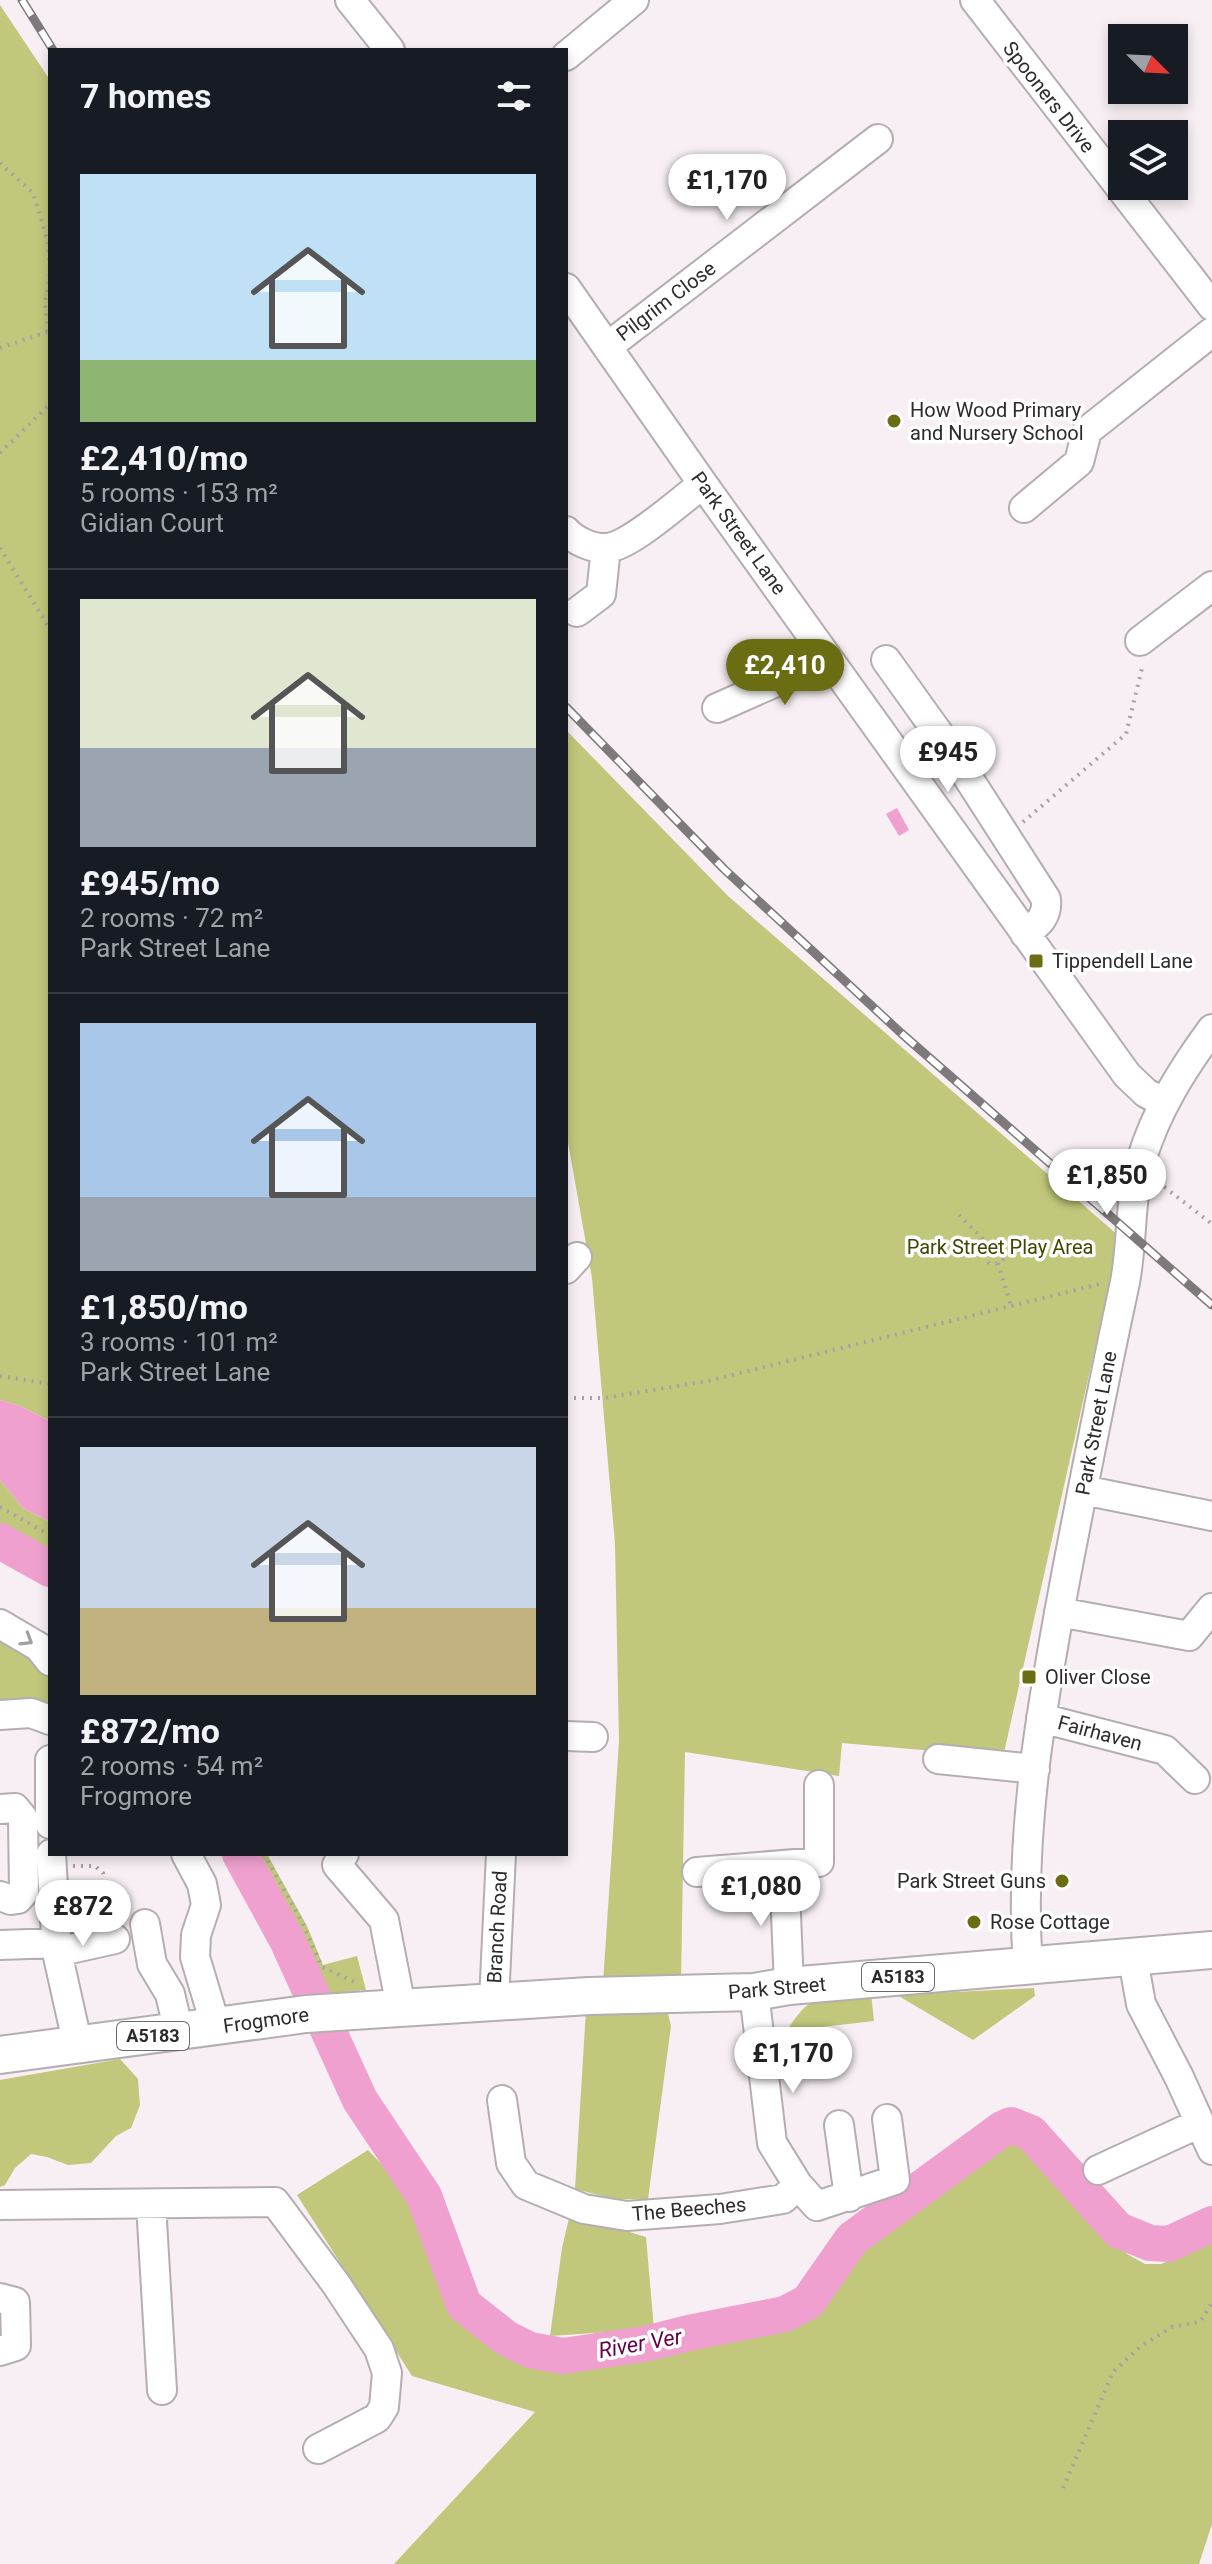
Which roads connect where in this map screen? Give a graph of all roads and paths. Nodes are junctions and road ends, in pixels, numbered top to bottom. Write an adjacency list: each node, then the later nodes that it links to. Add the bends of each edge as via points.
1 (350, 0): 4 (street)
2 (634, 0): 5 (street)
3 (975, 0): 11 (street, Spooners Drive)
4 (383, 47)
5 (568, 54)
6 (878, 139): 15 (street, Pilgrim Close)
7 (0, 163): 8 (path, via 33,193)
8 (48, 242)
9 (48, 284): 12 (path)
10 (568, 291): 15 (street, Park Street Lane)
11 (1212, 306)
12 (48, 326)
13 (1212, 332): 20 (street, via 1087,431 1079,462)
14 (48, 333): 16 (path)
15 (607, 347): 19 (street, Park Street Lane)
16 (0, 348)
17 (48, 406): 18 (path)
18 (0, 453)
19 (703, 484): 23 (street, via 632,537); 28 (street, Park Street Lane)
20 (1024, 508)
21 (568, 532): 23 (street)
22 (0, 548): 26 (path)
23 (606, 548): 25 (street, via 601,594)
24 (1212, 586): 27 (street)
25 (577, 612)
26 (48, 626)
27 (1140, 641): 31 (path, via 1144,663 1126,734)
28 (826, 655): 30 (street); 32 (street, Park Street Lane)
29 (886, 660): 31 (street)
30 (717, 708)
31 (1006, 836): 32 (street, via 1046,899 1046,913)
32 (1025, 934): 34 (street, Park Street Lane, via 1135,1085)
33 (1212, 1029): 34 (street)
34 (1163, 1102): 45 (street, Park Street Lane, via 1139,1167 1127,1272)
35 (1147, 1173): 37 (path)
36 (959, 1215): 38 (path)
37 (1212, 1224)
38 (988, 1244): 39 (path, via 984,1258); 39 (path, via 1002,1246 1004,1256)
39 (998, 1263): 41 (path)
40 (1106, 1283): 41 (path)
41 (1011, 1306): 44 (path, via 708,1381 604,1398)
42 (0, 1376): 43 (path)
43 (48, 1384)
44 (568, 1398)
45 (1083, 1490): 47 (street); 50 (street, Park Street Lane)
46 (0, 1507): 48 (path)
47 (1212, 1516)
48 (48, 1534)
49 (1212, 1608): 50 (street, via 1189,1636)
50 (1059, 1612): 54 (street, Park Street Lane)
51 (0, 1624): 52 (street, one-way to 52, via 39,1647)
52 (48, 1658)
53 (0, 1715): 55 (street, via 31,1713)
54 (1041, 1718): 58 (street, Park Street Lane); 59 (street, Fairhaven, via 1165,1750)
55 (48, 1719)
56 (938, 1759): 58 (street)
57 (48, 1766): 61 (street)
58 (1035, 1769): 77 (street, Park Street Lane)
59 (1195, 1779)
60 (819, 1785): 67 (street, via 819,1862)
61 (31, 1817): 69 (street, via 24,1892 18,1899)
62 (187, 1856): 83 (street, via 206,1905 195,1957)
63 (265, 1856): 81 (path, via 302,1922)
64 (343, 1856): 82 (street, via 337,1865 384,1920)
65 (501, 1856): 80 (street, Branch Road)
66 (51, 1860): 70 (street); 70 (path, via 95,1866 103,1873 105,1889 95,1900)
67 (784, 1867): 68 (street); 78 (street)
68 (697, 1872)
69 (0, 1896)
70 (53, 1907): 74 (street)
71 (145, 1924): 84 (street, via 152,1964 170,1994)
72 (115, 1939): 74 (street)
73 (0, 1945): 74 (street)
74 (57, 1947): 85 (street)
75 (1212, 1950): 76 (main road, Park Street / A5183)
76 (1133, 1959): 77 (main road, Park Street / A5183); 89 (street, via 1141,2004)
77 (1028, 1967): 78 (main road, Park Street / A5183)
78 (789, 1986): 79 (main road, Park Street / A5183)
79 (754, 1992): 80 (main road, Park Street / A5183); 93 (street, via 772,2143)
80 (494, 2001): 82 (main road, Park Street / A5183)
81 (336, 2004): 82 (main road, Park Street / A5183); 83 (main road, Frogmore / A5183)
82 (401, 2007)
83 (216, 2027): 84 (main road, Frogmore / A5183)
84 (179, 2032): 85 (main road, Frogmore / A5183)
85 (78, 2046): 86 (main road, Frogmore / A5183)
86 (0, 2055)
87 (502, 2100): 93 (street, The Beeches, via 511,2163 526,2185 584,2209 627,2216 720,2209 783,2199)
88 (887, 2119): 94 (street, via 895,2180)
89 (1200, 2123): 91 (street); 92 (street)
90 (839, 2125): 94 (street)
91 (1212, 2150)
92 (1098, 2170)
93 (798, 2185): 94 (street, via 817,2206)
94 (849, 2197)
95 (151, 2204): 96 (street); 100 (street); 101 (street, via 275,2202 336,2284 379,2349 387,2393 377,2418)
96 (0, 2205)
97 (0, 2298): 99 (street, via 15,2302 16,2346)
98 (1212, 2303): 102 (path, via 1200,2322 1172,2327 1113,2372)
99 (0, 2351)
100 (162, 2390)
101 (318, 2449)
102 (1063, 2488)

